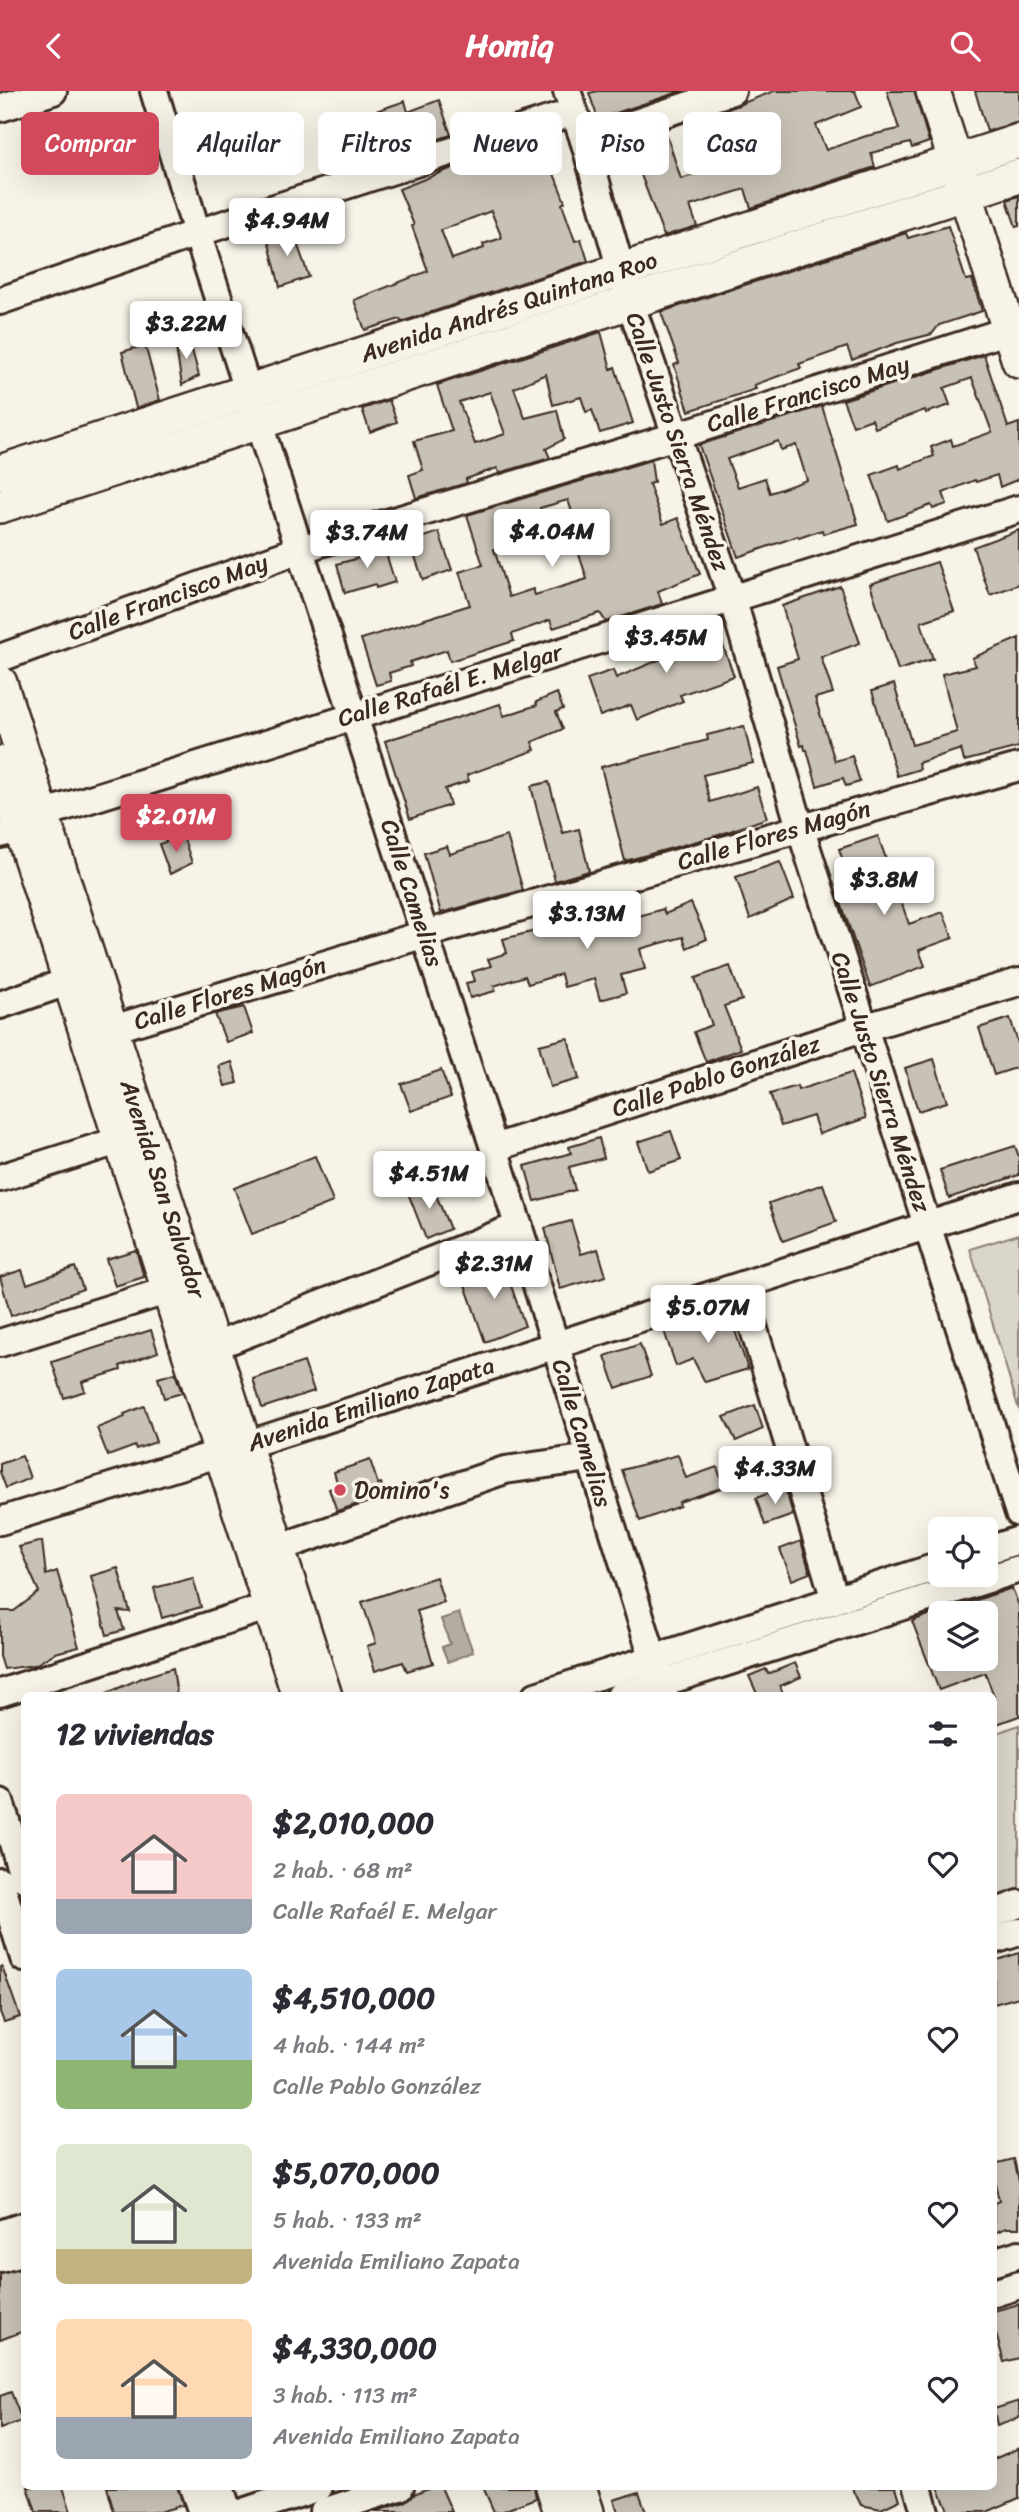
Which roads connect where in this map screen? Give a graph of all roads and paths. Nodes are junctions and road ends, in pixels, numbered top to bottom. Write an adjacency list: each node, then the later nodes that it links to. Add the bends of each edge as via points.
1 (53, 91): 7 (street)
2 (154, 91): 14 (street, Calle Camelias)
3 (732, 91): 8 (street)
4 (933, 91): 10 (main road)
5 (954, 91): 10 (main road)
6 (571, 101): 14 (street)
7 (0, 108)
8 (669, 112)
9 (1019, 141): 10 (main road, Avenida Andrés Quintana Roo)
10 (965, 159): 13 (main road); 15 (main road, Avenida Andrés Quintana Roo)
11 (594, 175): 15 (street, Calle Justo Sierra Méndez)
12 (1019, 176): 13 (main road, Avenida Andrés Quintana Roo)
13 (975, 190): 15 (main road, Avenida Andrés Quintana Roo); 16 (main road); 18 (main road)
14 (197, 233): 17 (street); 19 (street, Calle Camelias)
15 (626, 286): 19 (main road, Avenida Andrés Quintana Roo); 20 (street, Calle Justo Sierra Méndez)
16 (1019, 293)
17 (0, 301)
18 (1016, 340): 20 (street, Calle Francisco May)
19 (254, 407): 21 (main road, Avenida Andrés Quintana Roo); 22 (main road, Avenida Andrés Quintana Roo); 24 (street, Calle Camelias)
20 (676, 436): 24 (street, Calle Francisco May); 25 (street, Calle Justo Sierra Méndez)
21 (0, 473)
22 (0, 506)
23 (1019, 509): 25 (street, Calle Rafaél E. Melgar)
24 (301, 549): 26 (street, Calle Francisco May); 28 (street, Calle Camelias)
25 (732, 598): 28 (street, Calle Rafaél E. Melgar); 32 (street, Calle Justo Sierra Méndez)
26 (0, 659)
27 (0, 683): 31 (main road, Avenida San Salvador)
28 (354, 715): 31 (street, Calle Rafaél E. Melgar); 33 (street, Calle Camelias)
29 (0, 763): 31 (main road, Avenida San Salvador)
30 (1019, 767): 32 (street, Calle Flores Magón)
31 (21, 825): 34 (main road, Avenida San Salvador); 38 (main road, Avenida San Salvador)
32 (800, 827): 33 (street, Calle Flores Magón); 37 (street, Calle Justo Sierra Méndez)
33 (425, 933): 38 (street, Calle Flores Magón); 40 (street, Calle Camelias)
34 (70, 981): 36 (street); 38 (main road, Avenida San Salvador)
35 (1019, 982): 37 (street, Calle Pablo González)
36 (0, 1005)
37 (863, 1028): 40 (street, Calle Pablo González); 43 (street, Calle Justo Sierra Méndez)
38 (100, 1033): 39 (main road, Avenida San Salvador)
39 (133, 1137): 41 (street); 46 (main road, Avenida San Salvador); 49 (main road, Avenida San Salvador)
40 (494, 1148): 44 (street, Calle Camelias)
41 (0, 1178)
42 (1019, 1196): 43 (street, Avenida Emiliano Zapata)
43 (927, 1225): 45 (street, Avenida Emiliano Zapata); 52 (street, Calle Justo Sierra Méndez)
44 (519, 1226): 48 (street, Calle Camelias); 49 (street)
45 (741, 1286): 48 (street, Avenida Emiliano Zapata); 59 (street)
46 (169, 1290): 47 (street); 50 (main road, Avenida San Salvador)
47 (0, 1343)
48 (555, 1344): 50 (street, Avenida Emiliano Zapata); 51 (street, Calle Camelias)
49 (213, 1347): 50 (main road, Avenida San Salvador)
50 (233, 1449): 53 (street, Avenida Emiliano Zapata); 56 (main road, Avenida San Salvador); 60 (main road, Avenida San Salvador)
51 (590, 1458): 56 (street, via 505,1470); 61 (street, Calle Camelias)
52 (1019, 1513)
53 (0, 1521)
54 (1019, 1540): 55 (street)
55 (998, 1547)
56 (278, 1548): 63 (main road, Avenida San Salvador)
57 (1019, 1569): 61 (street)
58 (928, 1570): 59 (street)
59 (835, 1600): 61 (street)
60 (270, 1606): 62 (main road, Avenida San Salvador); 66 (street)
61 (660, 1679): 64 (street); 65 (street)
62 (298, 1692)
63 (324, 1692)
64 (565, 1692)
65 (629, 1692)
66 (0, 1693)
67 (0, 1802): 68 (street)
68 (12, 1880): 72 (street)
69 (1019, 1904): 70 (street)
70 (997, 1912)
71 (1019, 1932): 73 (street)
72 (21, 1938)
73 (997, 1939)
74 (21, 2228): 75 (street)
75 (0, 2234)
76 (21, 2253): 78 (street)
77 (1019, 2254): 79 (street)
78 (0, 2259)
79 (997, 2261)
80 (1019, 2285): 81 (street)
81 (997, 2292)
82 (194, 2490): 89 (street)
83 (221, 2490): 90 (street)
84 (310, 2490): 91 (street)
85 (391, 2490): 92 (street)
86 (554, 2490): 93 (main road)
87 (580, 2490): 94 (main road)
88 (919, 2490): 95 (street)
89 (202, 2512)
90 (228, 2512)
91 (243, 2512)
92 (323, 2512)
93 (561, 2512)
94 (587, 2512)
95 (925, 2512)

